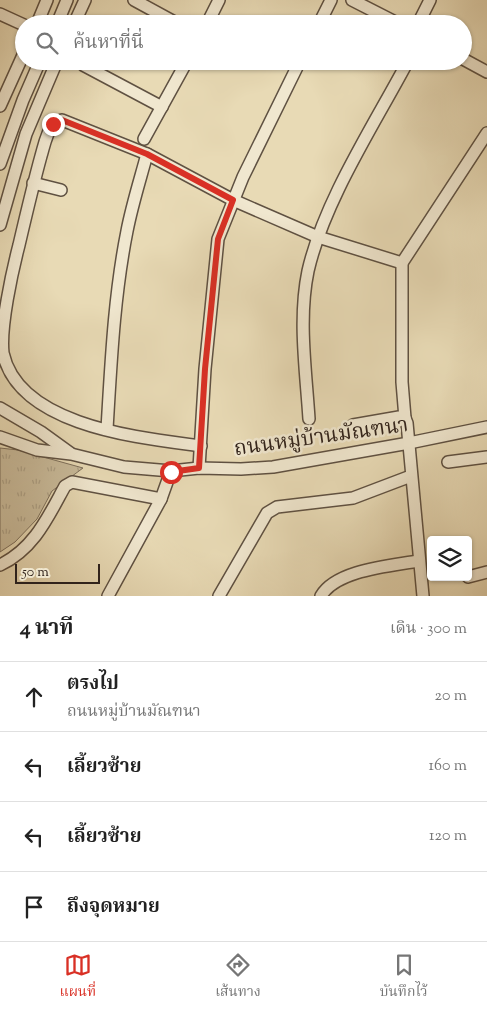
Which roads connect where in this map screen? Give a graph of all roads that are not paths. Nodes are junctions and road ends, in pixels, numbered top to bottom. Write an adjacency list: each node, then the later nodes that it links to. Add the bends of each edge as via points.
1 (47, 0): 10 (street)
2 (67, 0): 11 (street)
3 (85, 0): 12 (street)
4 (134, 0): 13 (street)
5 (219, 0): 14 (street)
6 (330, 0): 15 (street)
7 (352, 0): 16 (street)
8 (430, 0): 17 (street)
9 (0, 14): 18 (street)
10 (41, 15)
11 (61, 15)
12 (78, 15)
13 (162, 15)
14 (212, 15)
15 (323, 15)
16 (381, 15)
17 (422, 15)
18 (15, 21)
19 (472, 64): 27 (street)
20 (16, 70): 28 (street)
21 (36, 70): 33 (street)
22 (53, 70): 37 (street, via 26,134)
23 (92, 70): 29 (street)
24 (182, 70): 29 (street)
25 (296, 70): 36 (street)
26 (403, 70): 38 (street, via 345,178)
27 (487, 72)
28 (0, 106)
29 (162, 107): 31 (street)
30 (487, 133): 39 (street)
31 (144, 138)
32 (147, 154): 34 (street, via 57,120 49,130); 36 (street); 45 (street, via 132,207 120,271)
33 (0, 164)
34 (33, 182): 35 (street); 45 (street, via 10,282 2,337 3,353 22,388 43,405 80,424)
35 (61, 190)
36 (233, 200): 38 (street); 48 (street, via 218,239)
37 (0, 225)
38 (318, 237): 39 (street); 42 (street, via 303,306)
39 (402, 263): 41 (street)
40 (0, 408): 49 (street, ถนนหมู่บ้านมัณฑนา, via 42,432)
41 (405, 418): 43 (street); 47 (street)
42 (309, 420)
43 (353, 425)
44 (487, 427): 47 (street, ถนนหมู่บ้านมัณฑนา)
45 (107, 429): 48 (street, via 127,436)
46 (0, 437): 49 (street, ถนนหมู่บ้านมัณฑนา, via 37,450)
47 (408, 444): 52 (street, ถนนหมู่บ้านมัณฑนา, via 273,467); 54 (street)
48 (201, 446): 52 (street)
49 (71, 454): 53 (street, ถนนหมู่บ้านมัณฑนา, via 124,467)
50 (487, 457): 51 (street)
51 (448, 462)
52 (199, 468): 53 (street, ถนนหมู่บ้านมัณฑนา)
53 (171, 472): 55 (street)
54 (411, 476): 56 (street); 61 (street, via 353,498 277,507 268,513)
55 (162, 499): 57 (street, via 72,482 65,486 44,526 30,544); 60 (street)
56 (418, 561): 62 (street, via 344,577 326,587); 63 (street)
57 (0, 566)
58 (487, 572): 59 (street)
59 (472, 576)
60 (108, 596)
61 (219, 596)
62 (321, 596)
63 (423, 596)

